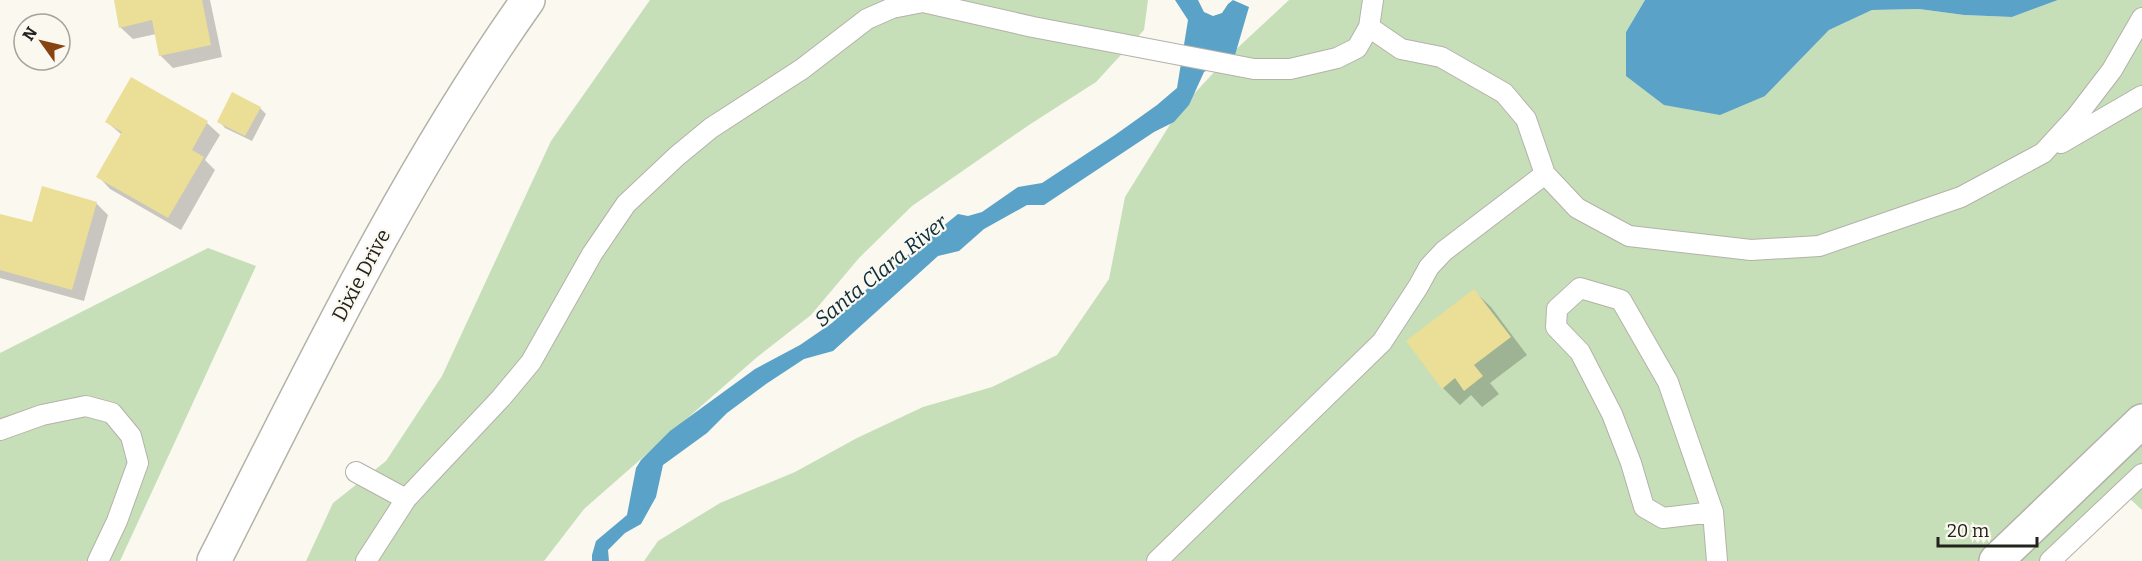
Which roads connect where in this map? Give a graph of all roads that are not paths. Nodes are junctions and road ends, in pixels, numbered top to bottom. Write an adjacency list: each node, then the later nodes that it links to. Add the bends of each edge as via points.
1 (528, 0): 15 (main road, Dixie Drive, via 384,231)
2 (1373, 0): 4 (lane)
3 (2142, 18): 6 (lane, via 2112,70)
4 (1369, 27): 7 (lane, via 1401,48 1441,57 1504,93 1526,118); 12 (lane, via 1357,48 1337,58 1290,69 1254,69 923,2 892,8 867,19 802,69 711,128 626,204 592,254 531,362)
5 (2142, 96): 6 (lane)
6 (2043, 153): 7 (lane, via 1961,197 1819,246 1751,250 1629,236 1577,208)
7 (1545, 174): 17 (lane, via 1444,251 1429,267 1382,342)
8 (2142, 421): 19 (main road)
9 (0, 430): 14 (lane, via 42,415 86,406 112,413 131,436 138,463)
10 (356, 472): 12 (lane)
11 (2142, 474): 20 (lane)
12 (406, 499): 16 (lane)
13 (1713, 512): 13 (lane, via 1668,382 1622,300 1580,288 1557,309 1556,327 1580,352 1612,414 1644,507 1663,518); 18 (lane)
14 (98, 561)
15 (214, 561)
16 (366, 561)
17 (1157, 561)
18 (1717, 561)
19 (1996, 561)
20 (2050, 561)

